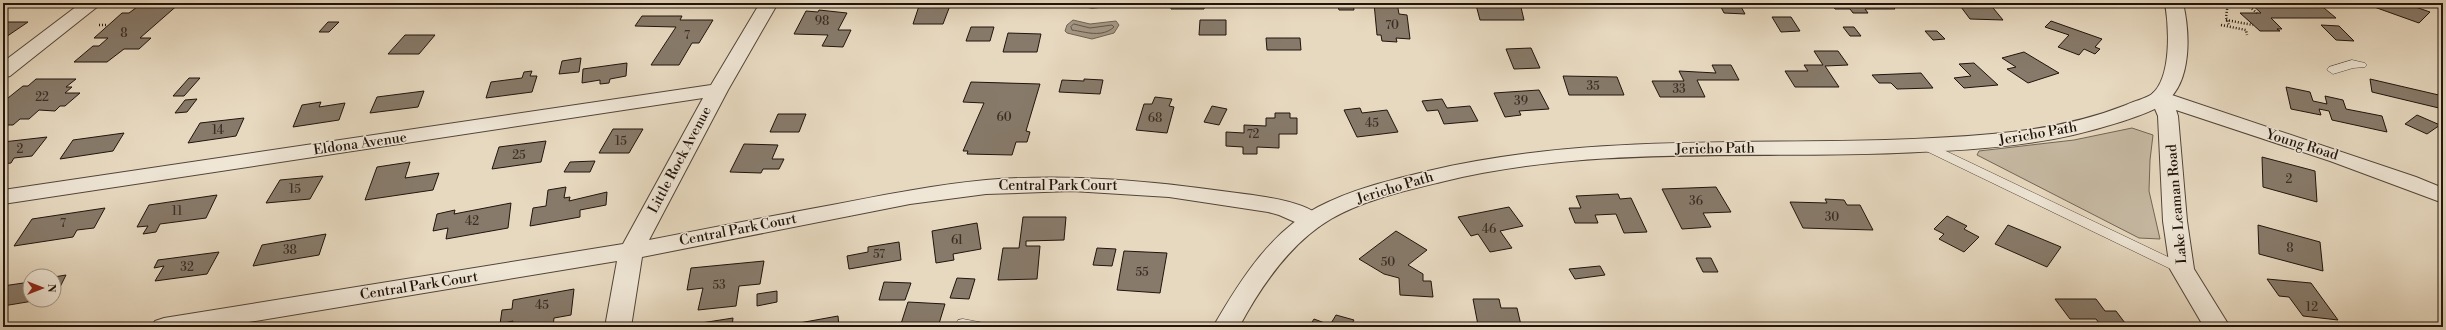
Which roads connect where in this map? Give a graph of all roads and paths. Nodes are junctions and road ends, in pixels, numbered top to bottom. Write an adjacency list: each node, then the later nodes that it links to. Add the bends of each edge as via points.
1 (93, 3): 14 (street)
2 (769, 3): 15 (street, Little Rock Avenue)
3 (2174, 3): 16 (street, via 2179,31 2170,83)
4 (2228, 3): 7 (path)
5 (2245, 3): 6 (path)
6 (2257, 13)
7 (2226, 20): 9 (path); 10 (path)
8 (2221, 25): 10 (path)
9 (2253, 25)
10 (2229, 26): 11 (path, via 2246,30)
11 (2247, 35)
12 (2361, 65): 13 (lane, via 2352,64)
13 (2333, 70)
14 (3, 72)
15 (718, 90): 19 (street, Eldona Avenue); 21 (street, Little Rock Avenue)
16 (2160, 97): 17 (street, Jericho Path, via 2114,118 2074,129 1992,142); 18 (street, Young Road, via 2223,121 2339,156); 22 (street, Lake Leaman Road, via 2168,116 2175,221)
17 (1927, 146): 20 (street, Jericho Path, via 1615,152 1522,160 1422,179 1346,204); 22 (lane)
18 (2443, 196)
19 (3, 197)
20 (1312, 221): 21 (street, Central Park Court, via 1286,209 1268,205 1169,190 1072,184 1006,185 910,197); 27 (street, Jericho Path, via 1259,276)
21 (631, 251): 24 (street, Central Park Court); 25 (street, Little Rock Avenue)
22 (2182, 269): 28 (street, Lake Leaman Road)
23 (963, 324): 26 (lane)
24 (164, 327)
25 (618, 327)
26 (979, 327)
27 (1226, 327)
28 (2217, 327)

